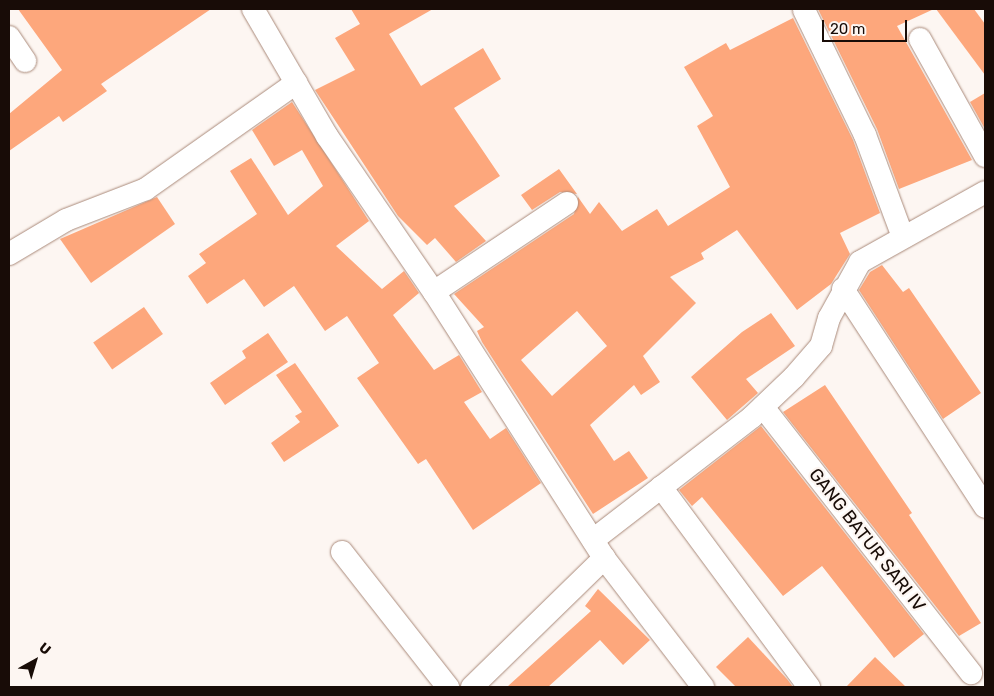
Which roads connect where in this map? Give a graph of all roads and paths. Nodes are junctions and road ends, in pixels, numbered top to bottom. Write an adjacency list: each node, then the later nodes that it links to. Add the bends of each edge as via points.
1 (253, 9): 6 (street)
2 (804, 10): 10 (street, via 872,153)
3 (9, 37): 5 (street)
4 (920, 39): 7 (street)
5 (25, 61)
6 (296, 83): 11 (street, via 146,189 66,220); 13 (street)
7 (985, 156)
8 (985, 192): 10 (street)
9 (567, 203): 13 (street)
10 (903, 237): 12 (street, via 860,262)
11 (9, 254)
12 (843, 289): 14 (street, via 821,346); 16 (street)
13 (434, 292): 17 (street)
14 (763, 407): 15 (street); 19 (street, GANG BATUR SARI IV)
15 (661, 487): 17 (street); 23 (street)
16 (985, 507)
17 (598, 549): 21 (street); 22 (street)
18 (342, 552): 20 (street)
19 (972, 673)
20 (448, 687)
21 (472, 687)
22 (703, 687)
23 (809, 687)

